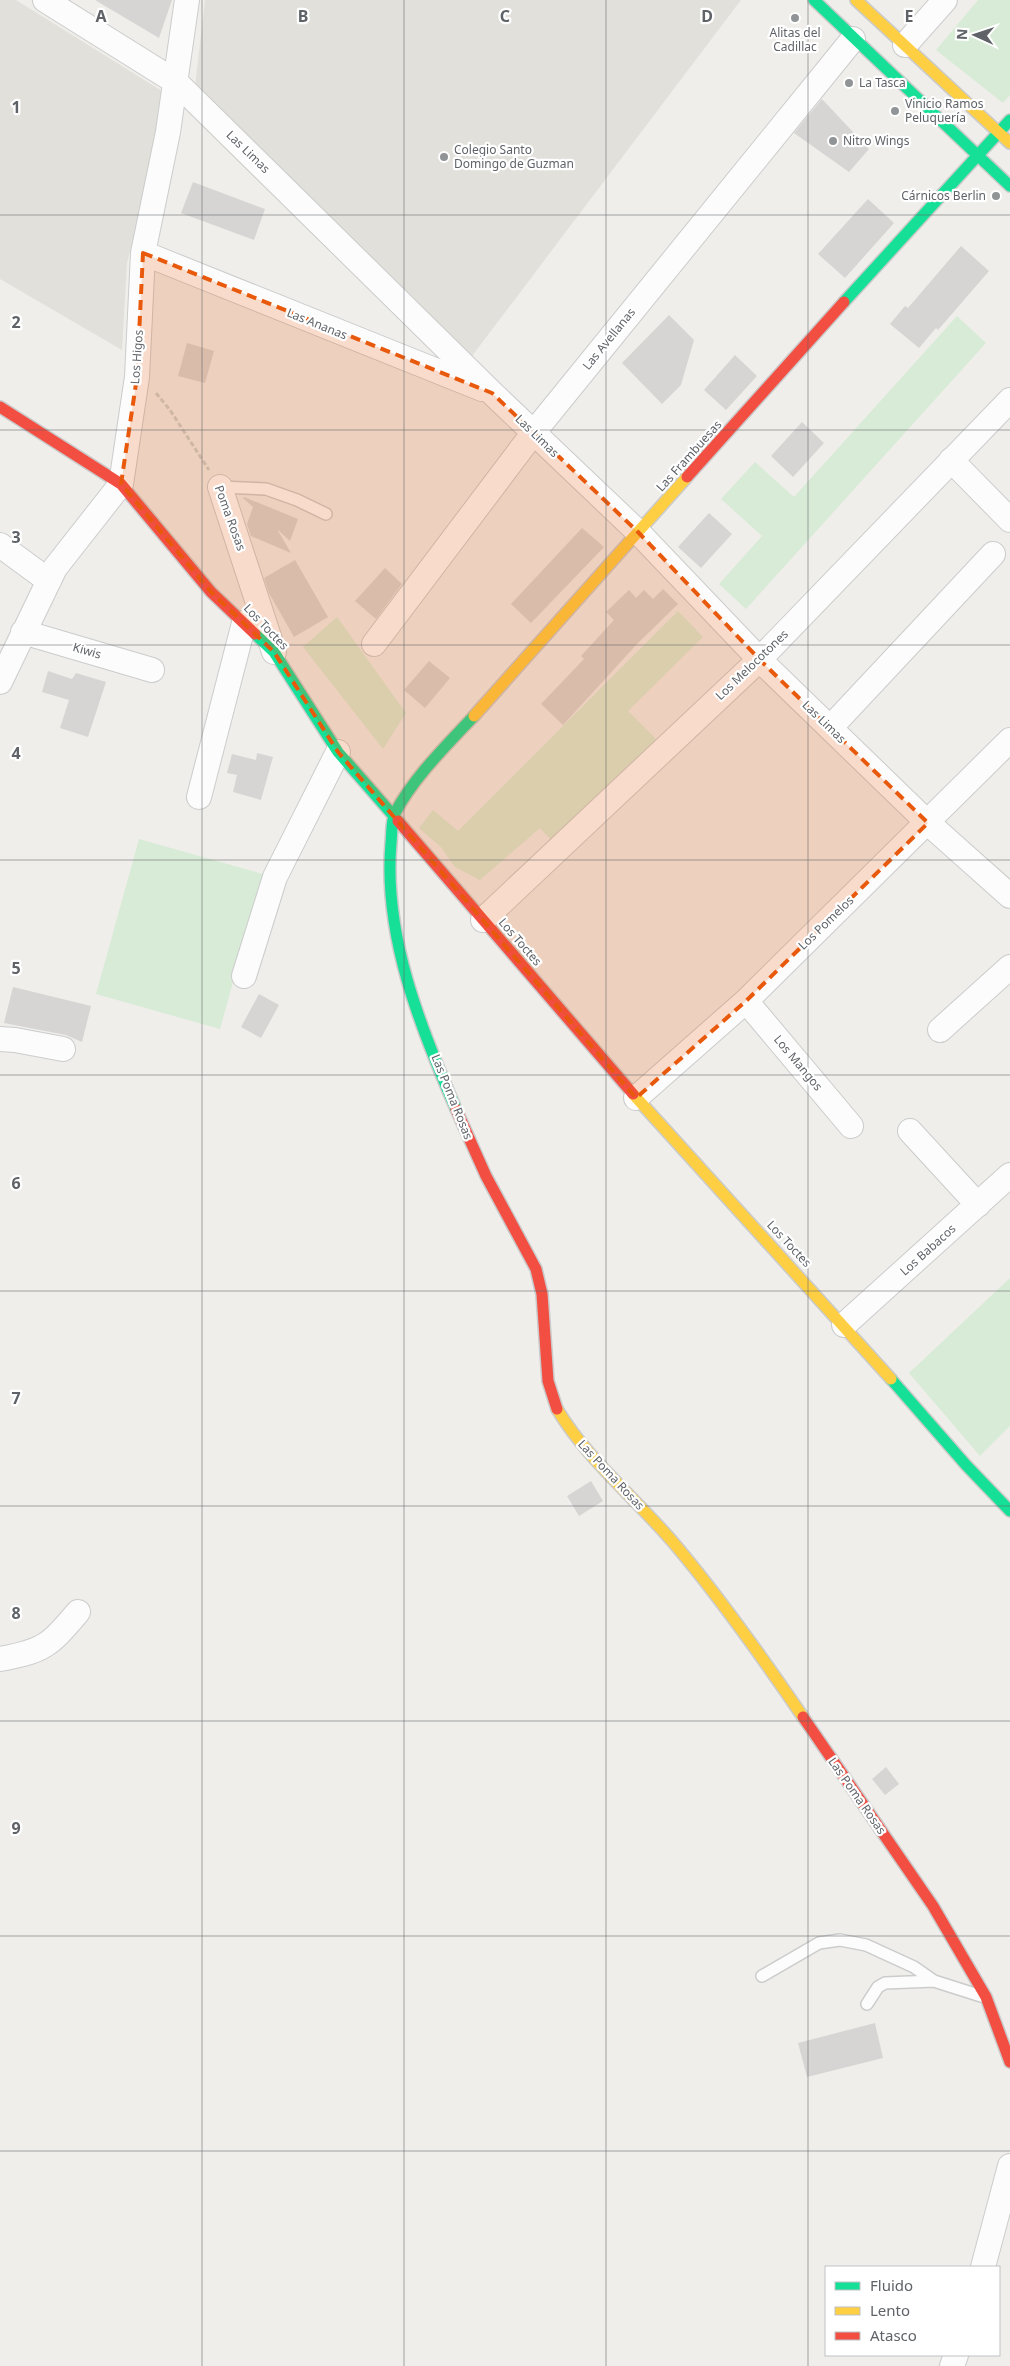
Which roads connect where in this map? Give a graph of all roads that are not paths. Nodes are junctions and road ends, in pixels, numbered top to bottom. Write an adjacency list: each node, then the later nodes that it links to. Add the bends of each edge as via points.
1 (45, 0): 8 (street, Las Limas)
2 (188, 0): 8 (street, Los Higos)
3 (814, 0): 6 (street)
4 (856, 0): 7 (street)
5 (945, 0): 7 (street)
6 (852, 39): 12 (street); 18 (street, Las Avellanas)
7 (905, 45): 10 (street)
8 (176, 82): 14 (street, Los Higos); 15 (street, Las Limas)
9 (1010, 120): 10 (street, Las Frambuesas)
10 (999, 132): 11 (street); 12 (street, Las Frambuesas)
11 (1010, 143)
12 (976, 154): 13 (street); 24 (street, Las Frambuesas)
13 (1010, 186)
14 (143, 253): 15 (street, Las Ananas); 20 (street, Los Higos, via 137,377)
15 (492, 393): 18 (street, Las Limas)
16 (1010, 400): 19 (street, Los Melocotones)
17 (0, 407): 20 (street, Los Toctes)
18 (534, 432): 24 (street, Las Limas); 30 (street, Las Avellanas)
19 (951, 460): 23 (street); 32 (street, Los Melocotones)
20 (121, 484): 27 (street, Los Higos); 28 (street, Los Toctes, via 211,592)
21 (220, 487): 22 (lane, via 266,489); 31 (street, Poma Rosas)
22 (326, 514)
23 (1010, 520)
24 (638, 532): 32 (street, Las Limas); 39 (street, Las Frambuesas, via 426,769)
25 (0, 545): 27 (street)
26 (993, 554): 35 (street)
27 (49, 581): 29 (street, Los Higos)
28 (244, 623): 31 (street, Los Toctes); 38 (street)
29 (23, 632): 33 (street, Kiwis); 34 (street, Los Higos)
30 (374, 644)
31 (274, 652): 37 (street, Los Toctes)
32 (759, 660): 35 (street, Las Limas); 42 (street, Los Melocotones)
33 (152, 670)
34 (0, 682)
35 (830, 728): 40 (street, Las Limas)
36 (1010, 740): 40 (street, Los Pomelos)
37 (338, 752): 39 (street, Los Toctes); 44 (street, via 275,877)
38 (199, 797)
39 (394, 815): 42 (street, Los Toctes); 60 (street, Las Poma Rosas, via 389,867 391,902 403,973 452,1100 486,1176 536,1269 542,1294 548,1381 556,1407 571,1432 672,1541 759,1653 933,1906)
40 (928, 823): 41 (street, Las Limas); 45 (street, Los Pomelos)
41 (1006, 885)
42 (483, 920): 49 (street, Los Toctes)
43 (1010, 967): 46 (street)
44 (244, 976)
45 (746, 1001): 49 (street, Los Pomelos); 50 (street, Los Mangos)
46 (940, 1030)
47 (0, 1039): 48 (street)
48 (63, 1049)
49 (636, 1098): 54 (street, Los Toctes)
50 (851, 1126)
51 (910, 1130): 53 (street)
52 (1010, 1174): 53 (street, Los Babacos)
53 (978, 1205): 54 (street, Los Babacos)
54 (844, 1325): 55 (street, Los Toctes)
55 (1010, 1511)
56 (78, 1612): 57 (street, via 54,1640 40,1649)
57 (0, 1659)
58 (762, 1976): 59 (lane, via 819,1943 840,1940 866,1945 914,1967)
59 (934, 1981): 60 (lane); 61 (lane, via 885,1983 878,1987)
60 (986, 1997): 62 (street, Las Poma Rosas)
61 (867, 2004)
62 (1010, 2062)
63 (1010, 2166): 64 (street)
64 (983, 2266)

